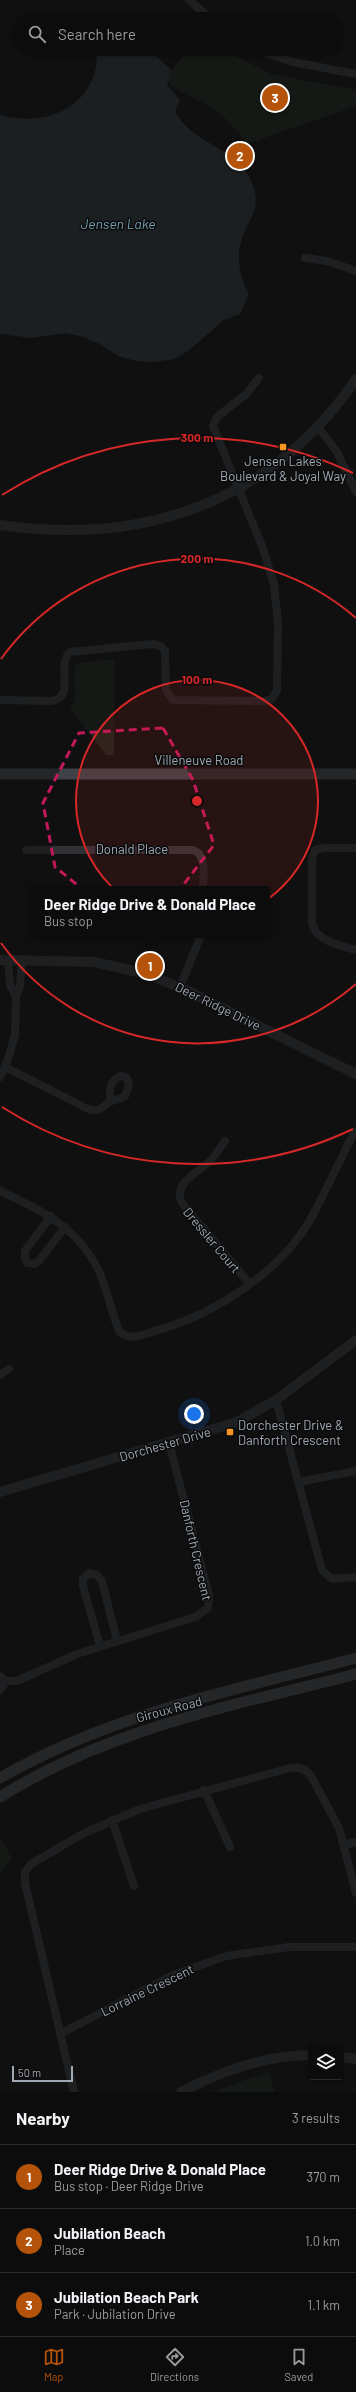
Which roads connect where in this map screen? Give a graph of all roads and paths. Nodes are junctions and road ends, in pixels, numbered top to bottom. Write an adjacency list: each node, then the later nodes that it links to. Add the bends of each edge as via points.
1 (189, 0): 2 (street)
2 (203, 12)
3 (271, 56): 4 (street)
4 (356, 74)
5 (305, 258): 6 (street, via 327,261)
6 (356, 270)
7 (260, 378): 10 (street, via 214,422 215,433)
8 (356, 379): 9 (street)
9 (318, 427): 10 (street, via 281,461); 11 (street, via 337,452)
10 (238, 488): 12 (street, via 183,512 118,529 53,531); 13 (street, via 262,546 274,584 278,623 277,690 274,696 264,701 173,700 166,690 165,651 161,646 152,644 70,652 65,659 64,691 59,698)
11 (356, 492)
12 (0, 525)
13 (0, 700)
14 (0, 771): 16 (main road, Villeneuve Road)
15 (0, 774): 16 (main road, Villeneuve Road)
16 (42, 774): 17 (main road, Villeneuve Road)
17 (356, 774)
18 (356, 848): 22 (street, via 320,848 314,853 312,921 314,930 321,936)
19 (26, 850): 20 (street, Donald Place, via 193,850 200,853 202,859)
20 (203, 886)
21 (200, 938): 25 (street)
22 (356, 950)
23 (4, 960): 24 (street, Deer Ridge Drive); 26 (street, via 10,985)
24 (22, 960): 25 (street, Deer Ridge Drive, via 106,964 147,974); 26 (street, via 20,986)
25 (180, 987): 28 (street, Deer Ridge Drive)
26 (16, 997): 27 (street, via 15,1035)
27 (5, 1067): 29 (street); 30 (street, via 90,1110 103,1108)
28 (356, 1074)
29 (0, 1077)
30 (111, 1101)
31 (355, 1130): 36 (street, via 310,1220 298,1238 285,1254)
32 (225, 1140): 36 (street, Dressler Court, via 210,1161 183,1183 180,1197 182,1203)
33 (0, 1191): 34 (street)
34 (51, 1216): 35 (street); 35 (street, via 25,1251 24,1258 27,1263 38,1262)
35 (65, 1227): 36 (street, via 86,1249 97,1267 119,1331 123,1335 136,1336 195,1318 224,1302)
36 (249, 1283)
37 (356, 1340): 40 (street, Dorchester Drive)
38 (9, 1369): 39 (street)
39 (0, 1375)
40 (276, 1400): 41 (street, Dorchester Drive, via 237,1422); 43 (street)
41 (169, 1443): 44 (street, Dorchester Drive); 46 (street, Danforth Crescent, via 210,1604 205,1611 195,1617)
42 (356, 1471): 43 (street)
43 (299, 1482): 45 (street, via 324,1573 335,1580)
44 (0, 1492)
45 (356, 1577)
46 (117, 1641): 47 (street, Danforth Crescent); 47 (street, via 102,1582 97,1575 89,1573 83,1579 83,1586)
47 (100, 1646): 50 (street, Danforth Crescent, via 17,1681)
48 (356, 1658): 52 (main road, Giroux Road, via 125,1720 69,1742)
49 (356, 1674): 54 (main road, Giroux Road, via 126,1735 52,1767)
50 (3, 1678): 51 (street, Danforth Crescent)
51 (0, 1690)
52 (0, 1778)
53 (204, 1790): 55 (street); 57 (street, via 290,1768 302,1768 311,1776 333,1814); 58 (street)
54 (0, 1797)
55 (112, 1820): 59 (street); 62 (street, via 31,1864 24,1874)
56 (356, 1842): 57 (street)
57 (344, 1845): 60 (street)
58 (230, 1847)
59 (134, 1886)
60 (356, 1893)
61 (356, 1947): 62 (street, Lorraine Crescent, via 289,1947 226,1956 173,1975)
62 (60, 2034): 66 (street)
63 (308, 2055): 67 (street, via 286,2056 246,2065 217,2074)
64 (344, 2057): 65 (street)
65 (356, 2059)
66 (74, 2092)
67 (181, 2092)

